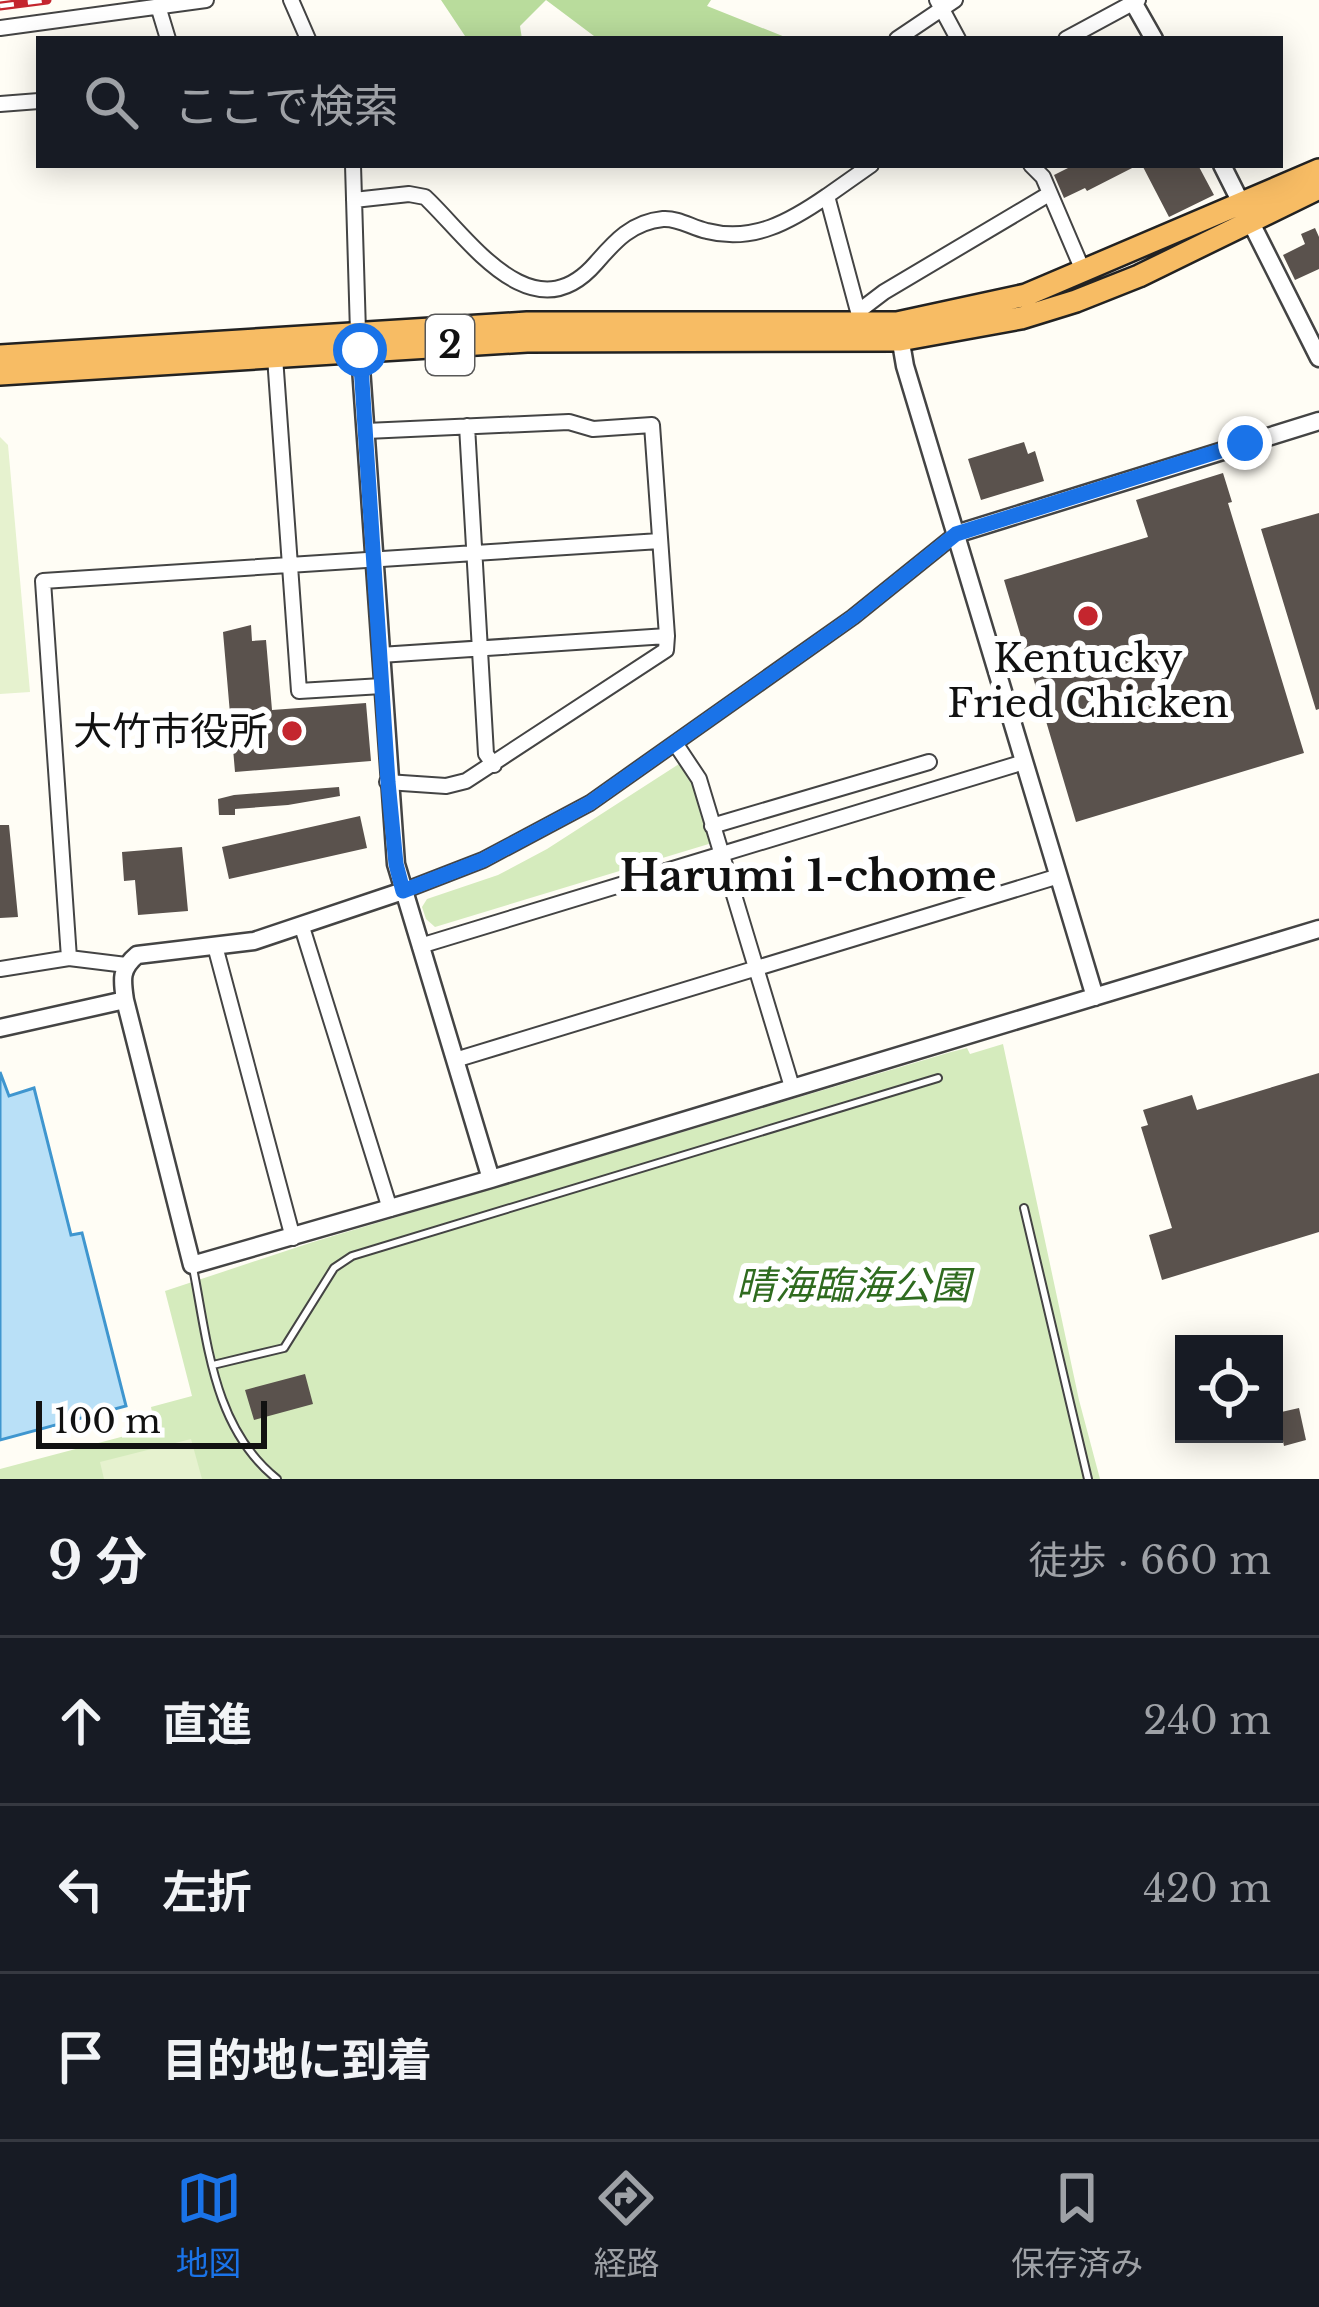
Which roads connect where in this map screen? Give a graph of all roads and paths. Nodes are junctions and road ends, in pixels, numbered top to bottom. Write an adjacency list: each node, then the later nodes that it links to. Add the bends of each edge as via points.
1 (206, 0): 5 (street)
2 (291, 0): 8 (street)
3 (944, 2): 9 (street); 10 (street)
4 (1127, 3): 11 (street); 12 (street)
5 (158, 6): 6 (street); 7 (street)
6 (0, 28)
7 (167, 36)
8 (307, 36)
9 (901, 36)
10 (957, 36)
11 (1071, 36)
12 (1152, 36)
13 (36, 101): 14 (street)
14 (0, 104)
15 (353, 168): 23 (street)
16 (867, 168): 22 (street)
17 (1224, 168): 24 (street)
18 (1319, 170): 24 (highway, 2)
19 (1048, 171): 21 (street)
20 (1319, 188): 24 (highway, 2)
21 (1049, 194): 25 (street); 26 (street, via 884,292)
22 (827, 196): 23 (street, via 771,230 716,233 662,219 636,226 584,275 553,287 505,278 425,197); 26 (street)
23 (354, 200): 28 (street)
24 (1247, 214): 25 (highway, 2); 27 (highway, 2, via 1076,301 1021,317); 31 (street)
25 (1084, 273): 27 (highway, 2)
26 (862, 326): 27 (highway, 2); 28 (highway, 2, via 548,322)
27 (899, 332): 36 (street)
28 (359, 341): 29 (highway, 2); 30 (highway, 2); 35 (street)
29 (0, 356)
30 (275, 357): 32 (highway, 2); 40 (street)
31 (1319, 358)
32 (0, 374)
33 (1319, 422): 36 (street)
34 (467, 426): 35 (street); 37 (street, via 652,425); 38 (street)
35 (366, 430): 39 (street)
36 (956, 534): 45 (street); 47 (street)
37 (660, 541): 38 (street); 41 (street)
38 (475, 553): 39 (street); 42 (street)
39 (374, 558): 40 (street); 43 (street)
40 (291, 563): 44 (street, via 299,691); 58 (street, via 43,581)
41 (667, 636): 42 (street); 48 (street, via 666,650)
42 (480, 649): 43 (street); 48 (street, via 486,754)
43 (380, 655): 44 (street)
44 (382, 686): 49 (street)
45 (675, 743): 50 (street, via 699,779); 53 (street, via 531,837)
46 (929, 762): 50 (street)
47 (1024, 763): 51 (street); 52 (street)
48 (494, 765): 49 (street, via 446,786)
49 (388, 782): 53 (street)
50 (712, 826): 51 (street)
51 (721, 857): 57 (street); 61 (street)
52 (1059, 876): 61 (street); 62 (street)
53 (403, 891): 54 (street); 57 (street)
54 (302, 927): 56 (street); 70 (street)
55 (1319, 929): 62 (street)
56 (215, 946): 59 (street, via 137,955); 71 (street)
57 (420, 946): 65 (street)
58 (69, 958): 59 (street); 60 (street)
59 (126, 964): 63 (street)
60 (0, 969)
61 (756, 969): 65 (street); 67 (street)
62 (1095, 997): 67 (street)
63 (125, 1000): 64 (street); 72 (street)
64 (0, 1028)
65 (455, 1060): 68 (street)
66 (938, 1078): 73 (lane, via 352,1256 334,1268 284,1348)
67 (792, 1087): 68 (street)
68 (491, 1179): 70 (street)
69 (1024, 1208): 75 (lane)
70 (390, 1209): 71 (street)
71 (293, 1238): 72 (street)
72 (192, 1265): 73 (lane)
73 (213, 1365): 74 (lane, via 236,1434)
74 (277, 1479)
75 (1088, 1479)

